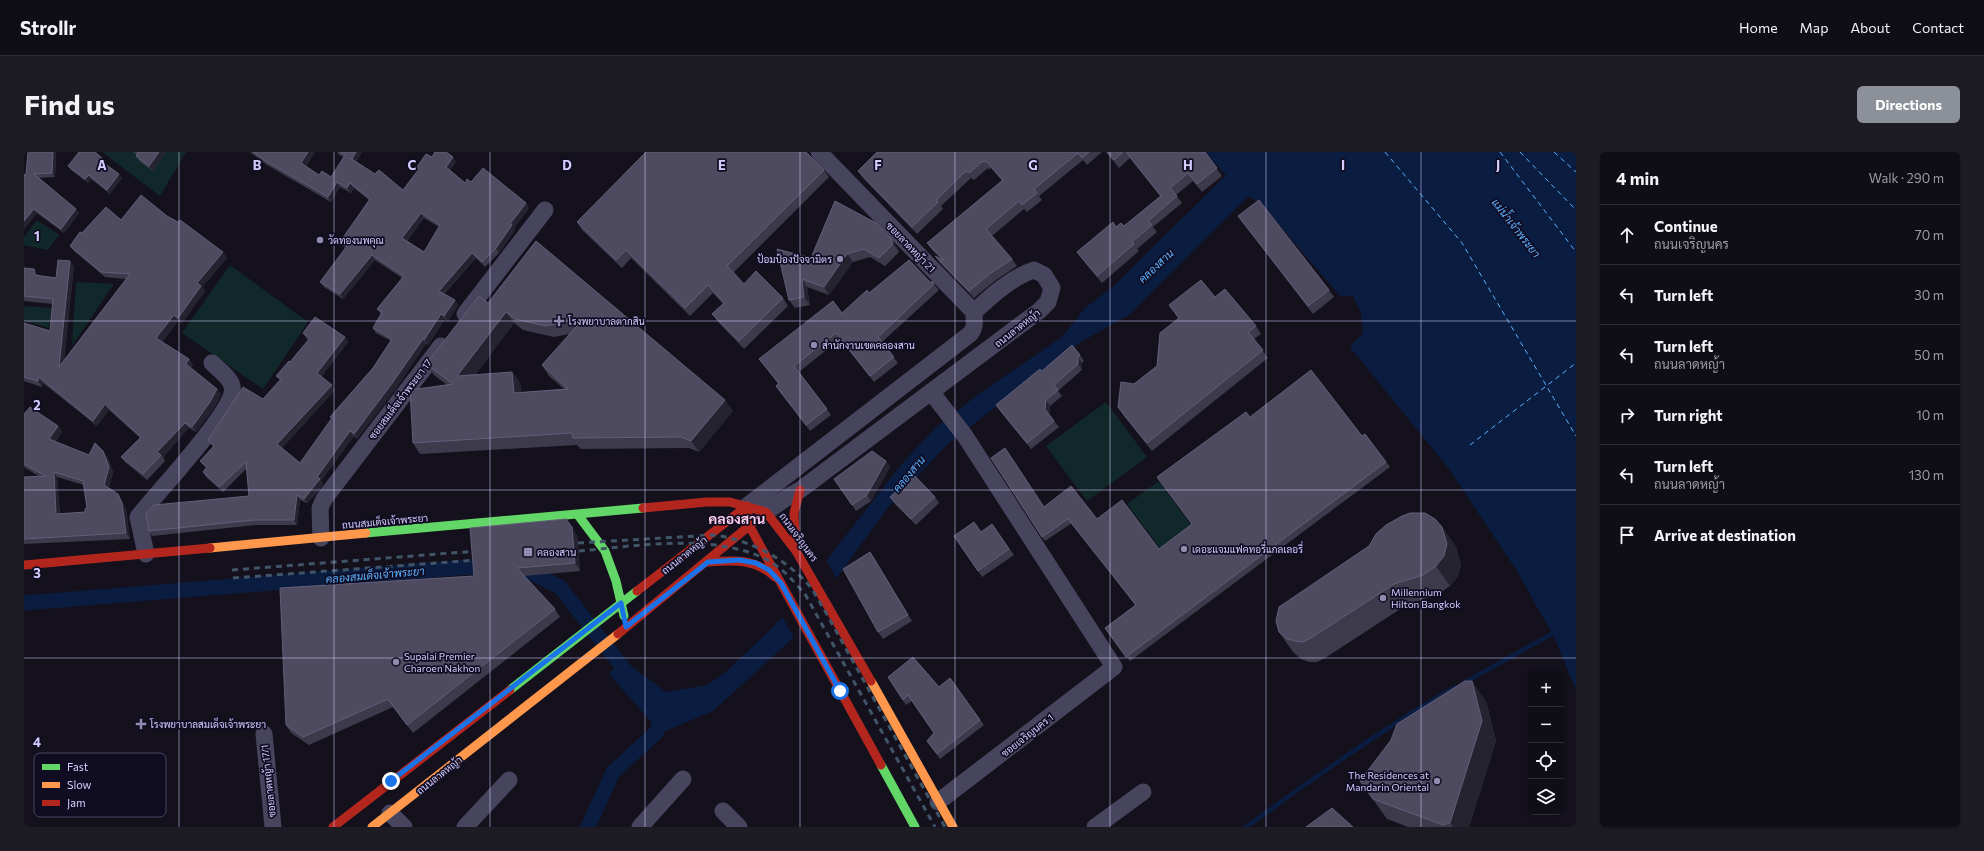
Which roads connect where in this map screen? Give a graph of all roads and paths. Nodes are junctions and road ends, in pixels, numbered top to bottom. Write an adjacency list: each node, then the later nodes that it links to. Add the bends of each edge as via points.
1 (828, 155): 3 (street, ซอยลาดหญ้า 21, via 848,182)
2 (545, 210): 11 (street, ซอยสมเด็จเจ้าพระยา 17, via 324,499 320,508)
3 (974, 312): 5 (street, ถนนลาดหญ้า, via 1021,274 1034,270 1044,275 1052,288 1048,302 1039,312); 7 (street, ถนนลาดหญ้า, via 976,323 970,334)
4 (212, 363): 13 (street, via 230,381 233,387 231,395 208,435 138,518)
5 (932, 393): 6 (street, ถนนลาดหญ้า); 23 (street, ซอยเจริญนคร 1, via 966,436 1114,666)
6 (800, 490): 8 (street, ถนนลาดหญ้า); 12 (main road, via 795,501 794,513)
7 (747, 506): 8 (main road, ถนนเจริญนคร); 9 (main road, ถนนสมเด็จเจ้าพระยา, via 730,502 707,502); 10 (main road); 17 (main road, ถนนลาดหญ้า)
8 (766, 512): 10 (main road, ถนนลาดหญ้า); 12 (main road, ถนนเจริญนคร)
9 (578, 514): 11 (main road, ถนนสมเด็จเจ้าพระยา); 17 (main road, via 605,551)
10 (750, 527): 14 (main road, ถนนลาดหญ้า); 16 (main road)
11 (321, 538): 13 (main road, ถนนสมเด็จเจ้าพระยา)
12 (796, 550): 23 (main road, ถนนเจริญนคร, via 837,619)
13 (146, 554): 15 (main road, ถนนสมเด็จเจ้าพระยา)
14 (708, 562): 16 (main road, via 739,560 756,563 769,570); 18 (main road, ถนนลาดหญ้า)
15 (24, 565)
16 (781, 585): 27 (main road)
17 (621, 603): 18 (main road); 29 (main road, ถนนลาดหญ้า)
18 (626, 627): 25 (main road, ถนนลาดหญ้า)
19 (264, 734): 28 (street, ซอยลาดหญ้า 17/1)
20 (683, 779): 33 (street)
21 (509, 780): 32 (street)
22 (1143, 792): 37 (street)
23 (935, 804): 36 (main road, ถนนเจริญนคร)
24 (723, 811): 34 (street)
25 (390, 813): 30 (main road, ถนนลาดหญ้า); 31 (street)
26 (922, 813): 27 (main road)
27 (913, 824): 35 (main road)
28 (273, 827)
29 (333, 827)
30 (372, 827)
31 (404, 827)
32 (465, 827)
33 (640, 827)
34 (738, 827)
35 (903, 827)
36 (953, 827)
37 (1095, 827)

